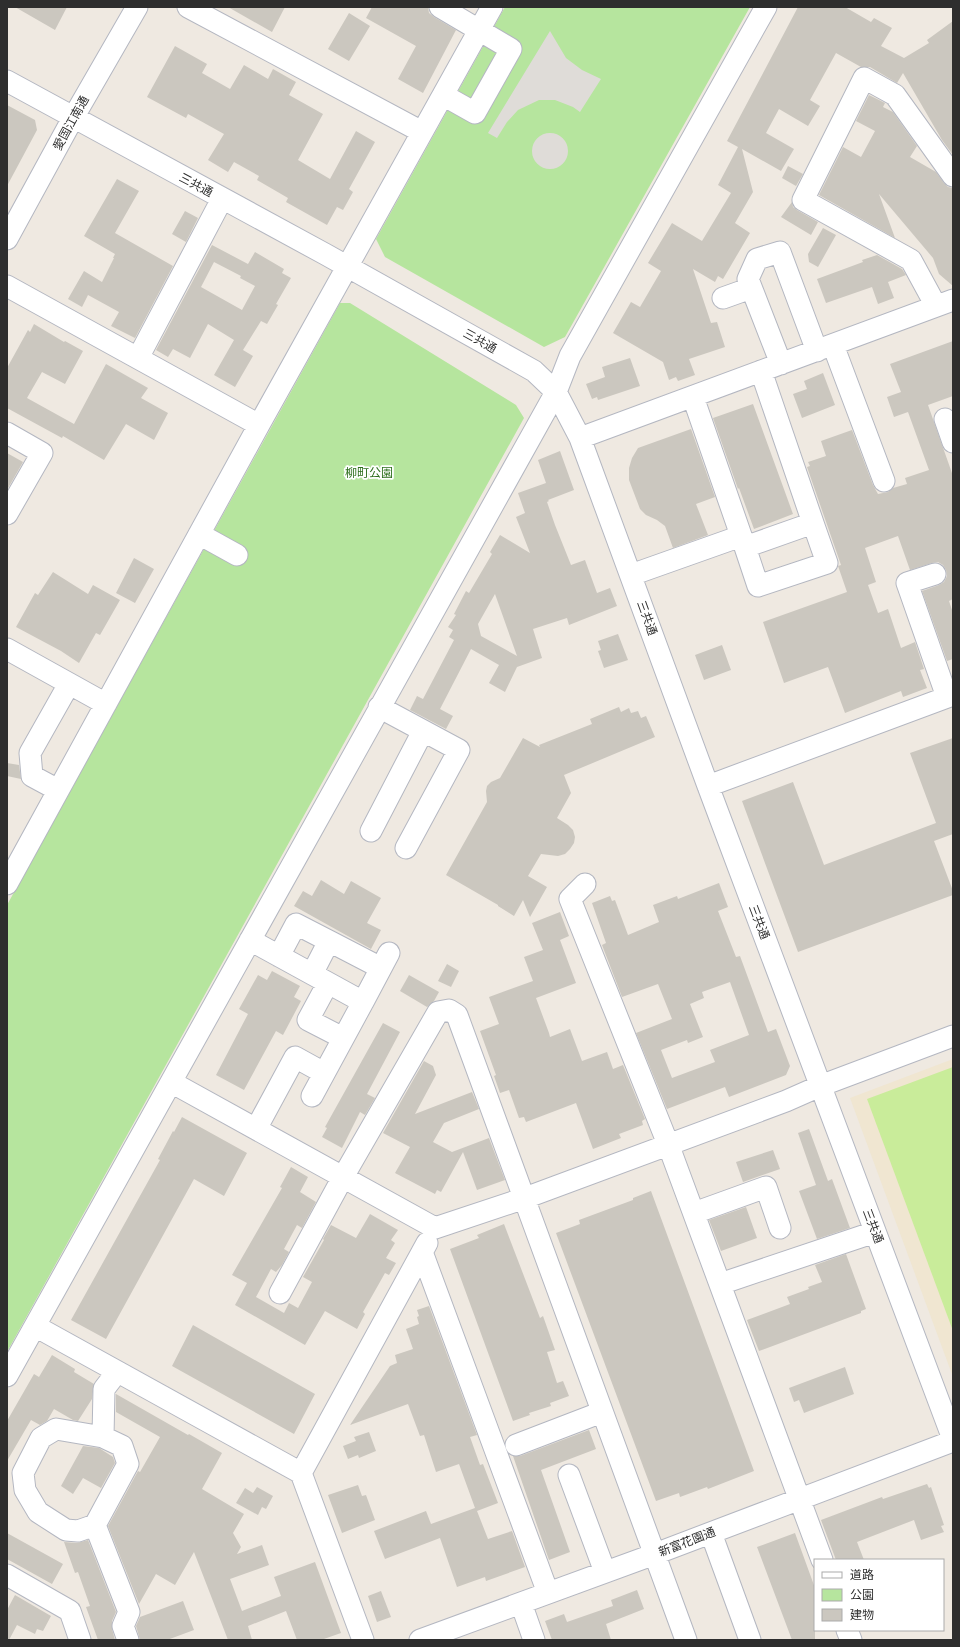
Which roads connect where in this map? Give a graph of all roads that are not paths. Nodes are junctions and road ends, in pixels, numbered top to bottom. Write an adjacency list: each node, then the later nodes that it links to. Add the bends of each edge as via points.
1 (137, 7): 9 (street, 愛国江南通)
2 (188, 7): 10 (street)
3 (440, 7): 6 (street)
4 (492, 7): 6 (street)
5 (766, 7): 23 (street, via 570,356)
6 (479, 30): 8 (street); 8 (street, via 511,49 474,113)
7 (7, 81): 9 (street, 三共通)
8 (442, 95): 10 (street)
9 (73, 118): 12 (street, 三共通); 13 (street, 愛国江南通)
10 (422, 132): 14 (street)
11 (953, 176): 18 (street, via 895,95 864,78 803,200 911,260)
12 (222, 199): 14 (street, 三共通); 20 (street)
13 (7, 239)
14 (347, 268): 23 (street, 三共通, via 534,371); 26 (street)
15 (7, 286): 20 (street)
16 (751, 288): 17 (street); 19 (street, via 748,279 757,260 780,252); 21 (street)
17 (723, 298)
18 (944, 303): 19 (street)
19 (825, 348): 21 (street); 30 (street)
20 (138, 358): 26 (street)
21 (780, 364): 22 (street)
22 (761, 372): 24 (street); 32 (street)
23 (556, 392): 28 (street, 三共通); 42 (street)
24 (693, 396): 28 (street); 34 (street)
25 (945, 419): 29 (street)
26 (259, 425): 33 (street)
27 (7, 433): 31 (street, via 42,453)
28 (580, 438): 37 (street, 三共通)
29 (953, 442)
30 (884, 481)
31 (7, 514)
32 (813, 523): 34 (street); 34 (street, via 827,562 758,586)
33 (199, 534): 35 (street); 41 (street)
34 (743, 542): 37 (street)
35 (237, 555)
36 (935, 574): 40 (street, via 907,584)
37 (631, 575): 44 (street, 三共通)
38 (7, 649): 39 (street)
39 (69, 684): 41 (street); 45 (street, via 30,753 32,776)
40 (950, 696): 44 (street)
41 (106, 704): 45 (street)
42 (379, 707): 43 (street); 50 (street)
43 (424, 731): 46 (street); 47 (street, via 459,750)
44 (708, 786): 59 (street, 三共通)
45 (58, 790): 48 (street)
46 (371, 831)
47 (406, 848)
48 (7, 884)
49 (586, 884): 62 (street, via 570,899)
50 (250, 940): 52 (street); 58 (street)
51 (329, 941): 52 (street, via 296,924); 53 (street); 54 (street, via 385,960)
52 (279, 956): 53 (street)
53 (320, 978): 54 (street); 56 (street, via 308,1020)
54 (363, 1002): 56 (street)
55 (953, 1036): 59 (street)
56 (343, 1038): 57 (street)
57 (324, 1073): 60 (street); 61 (street, via 295,1057)
58 (171, 1082): 61 (street); 72 (street)
59 (820, 1086): 62 (street); 68 (street, 三共通)
60 (312, 1096)
61 (256, 1129): 63 (street)
62 (668, 1144): 64 (street); 65 (street)
63 (343, 1177): 64 (street, via 438,1012 449,1010 457,1015); 66 (street); 71 (street)
64 (525, 1198): 66 (street); 75 (street)
65 (694, 1213): 67 (street, via 766,1187); 70 (street)
66 (436, 1228): 69 (street)
67 (780, 1228)
68 (875, 1232): 70 (street); 77 (street, 三共通)
69 (422, 1252): 79 (street); 88 (street)
70 (720, 1284): 81 (street)
71 (280, 1293)
72 (35, 1326): 73 (street); 74 (street)
73 (118, 1372): 76 (street, via 104,1390); 79 (street)
74 (7, 1376)
75 (602, 1412): 78 (street); 84 (street)
76 (103, 1437): 82 (street, via 122,1446 128,1464); 82 (street, via 56,1430 41,1438 23,1474 25,1490 38,1512 66,1530 78,1531)
77 (953, 1440): 81 (street, 新富花園通)
78 (516, 1445)
79 (301, 1472): 93 (street)
80 (569, 1475): 86 (street)
81 (800, 1499): 83 (street, 新富花園通); 85 (street)
82 (95, 1525): 92 (street, via 129,1612 123,1626)
83 (711, 1533): 84 (street, 新富花園通); 97 (street)
84 (655, 1554): 86 (street, 新富花園通); 96 (street)
85 (822, 1559)
86 (605, 1572): 88 (street, 新富花園通)
87 (7, 1575): 91 (street, via 70,1611)
88 (548, 1593): 89 (street, 新富花園通)
89 (521, 1603): 90 (street, 新富花園通); 95 (street)
90 (443, 1636): 94 (street, 新富花園通)
91 (80, 1640)
92 (128, 1640)
93 (363, 1640)
94 (420, 1640)
95 (534, 1640)
96 (686, 1640)
97 (750, 1640)

